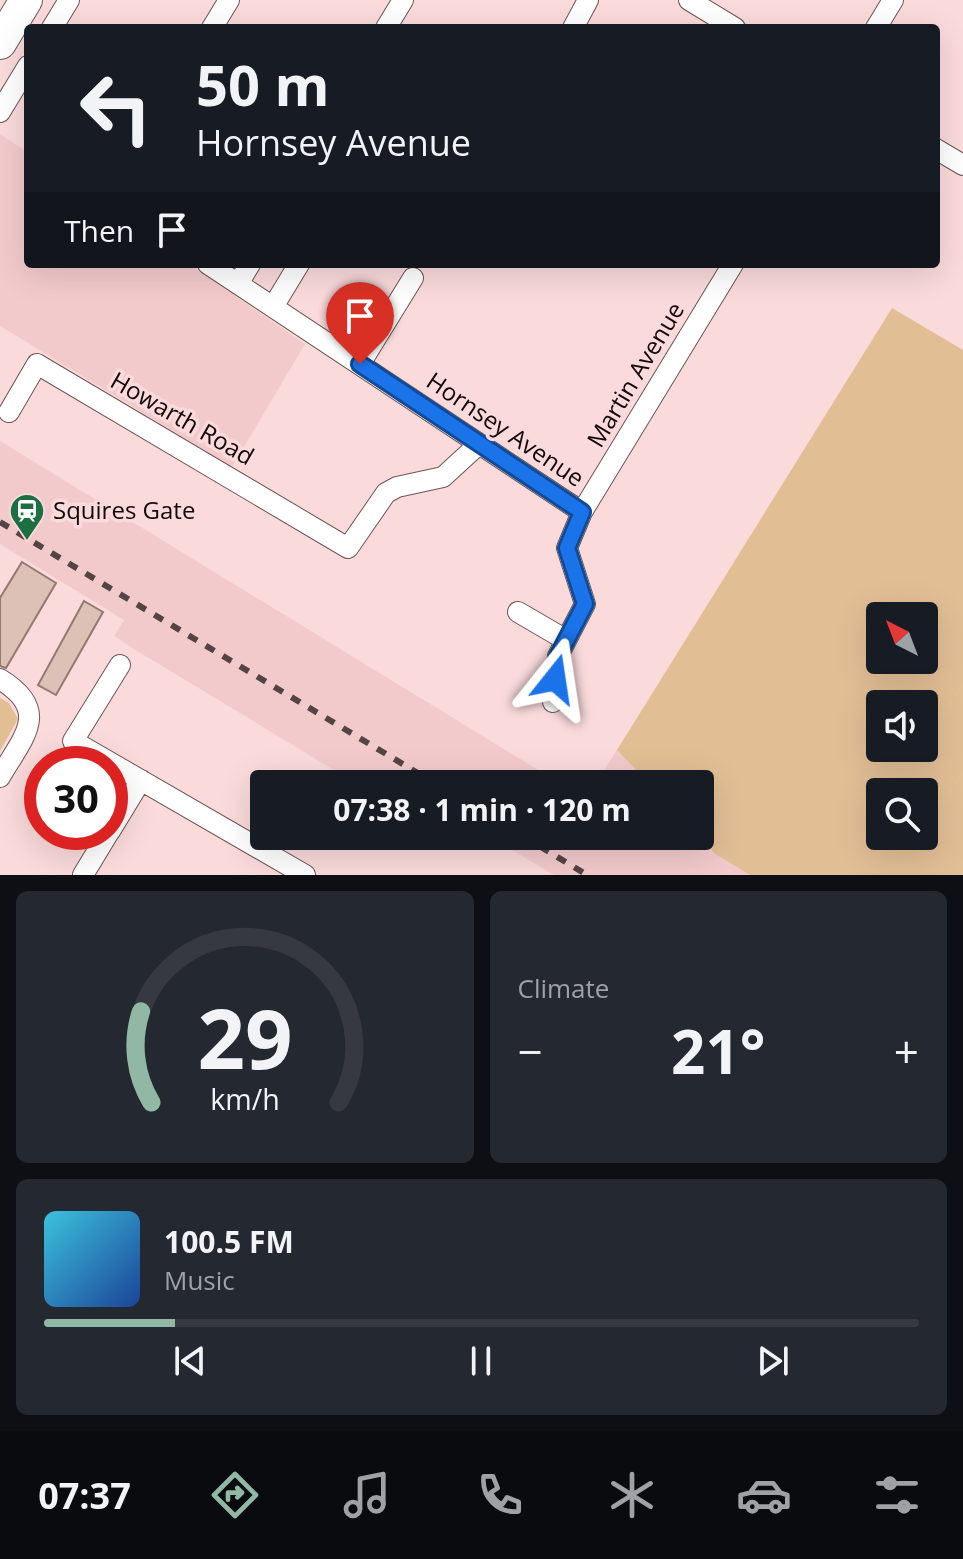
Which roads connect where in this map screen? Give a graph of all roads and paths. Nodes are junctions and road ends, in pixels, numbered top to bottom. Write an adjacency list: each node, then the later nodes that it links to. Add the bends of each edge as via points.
1 (26, 0): 14 (main road)
2 (69, 0): 8 (street)
3 (229, 0): 9 (street)
4 (403, 0): 10 (street)
5 (588, 0): 11 (street)
6 (689, 0): 12 (street)
7 (893, 0): 13 (street)
8 (54, 24)
9 (214, 24)
10 (388, 24)
11 (575, 24)
12 (728, 24)
13 (878, 24)
14 (0, 43)
15 (24, 73): 16 (street)
16 (0, 112)
17 (940, 151): 18 (street)
18 (963, 165)
19 (214, 268): 24 (street, Hornsey Avenue)
20 (248, 268): 24 (street)
21 (297, 268): 25 (street)
22 (731, 268): 29 (street, Martin Avenue)
23 (413, 278): 26 (street)
24 (238, 284): 25 (street, Hornsey Avenue)
25 (273, 307): 26 (street, Hornsey Avenue)
26 (360, 364): 28 (street, Hornsey Avenue)
27 (9, 412): 28 (street, Howarth Road, via 37,364 348,548 386,493 443,477)
28 (479, 444): 29 (street, Hornsey Avenue)
29 (582, 512): 31 (street, Martin Avenue, via 567,548 585,604)
30 (518, 612): 31 (street)
31 (566, 640): 34 (street, Martin Avenue, via 558,656)
32 (120, 665): 36 (street, via 73,741)
33 (0, 679): 35 (street, via 29,703 30,716)
34 (553, 702)
35 (0, 777)
36 (141, 780): 37 (street); 40 (street)
37 (128, 801)
38 (98, 850): 39 (street)
39 (83, 875)
40 (305, 875)

